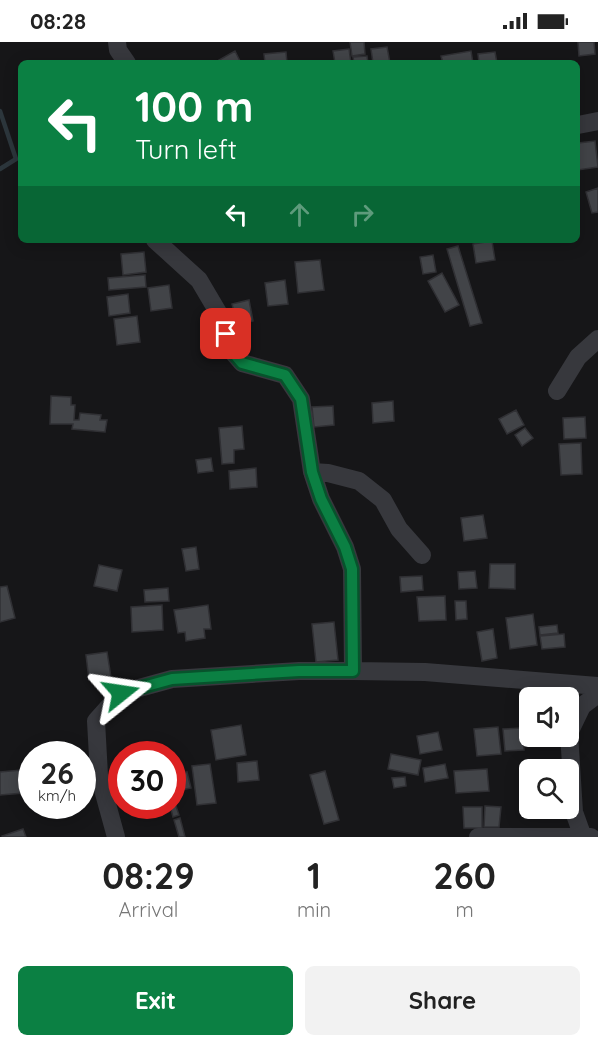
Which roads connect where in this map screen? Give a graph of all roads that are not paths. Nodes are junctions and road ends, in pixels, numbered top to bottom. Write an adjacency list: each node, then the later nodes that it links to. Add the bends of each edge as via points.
1 (598, 121): 2 (street)
2 (580, 125)
3 (157, 243): 6 (street, via 199,280 222,319 230,349 242,363 285,375 301,399)
4 (598, 339): 5 (street, via 578,357)
5 (557, 391)
6 (312, 472): 7 (street, via 359,481 383,500 399,529); 8 (street, via 352,569)
7 (422, 555)
8 (353, 671): 9 (street, via 425,672); 11 (street, via 172,679 121,693 96,721 99,775)
9 (598, 686)
10 (598, 694): 13 (street, via 582,706 569,733 574,812)
11 (116, 837)
12 (478, 837): 13 (street)
13 (583, 837): 14 (street)
14 (591, 837)

